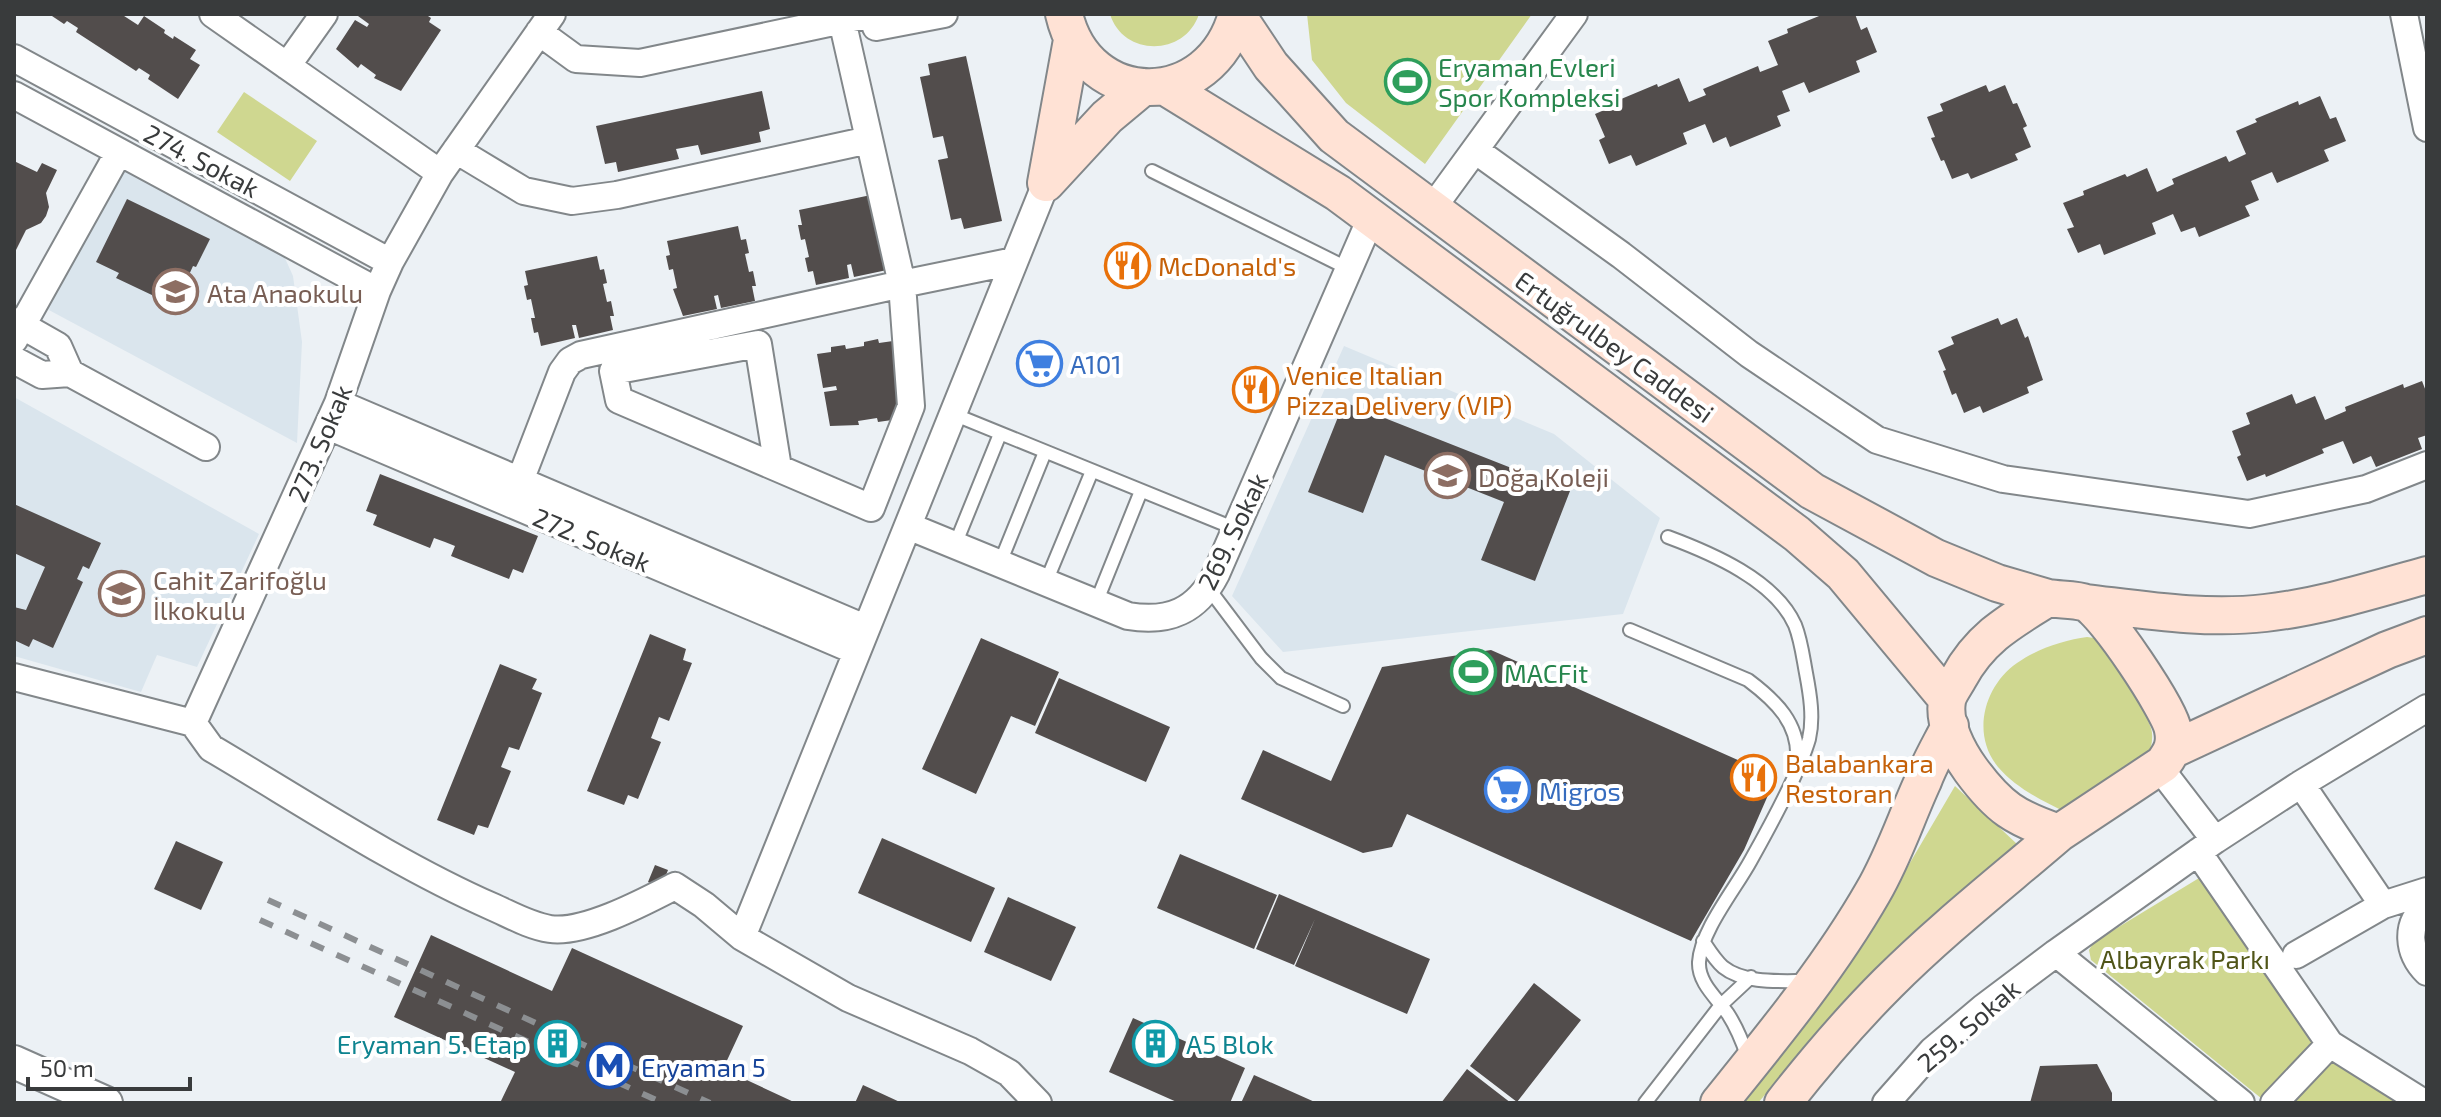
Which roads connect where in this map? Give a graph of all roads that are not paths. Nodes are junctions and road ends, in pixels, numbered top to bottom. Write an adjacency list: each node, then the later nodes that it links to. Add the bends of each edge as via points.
1 (213, 14): 12 (street)
2 (324, 14): 12 (street)
3 (872, 14): 4 (street, via 876,27); 8 (street)
4 (944, 14)
5 (1574, 14): 18 (street)
6 (2404, 14): 15 (street)
7 (1237, 15): 13 (main road, via 1215,59 1196,75); 23 (main road, Ertuğrulbey Caddesi, via 1271,66 1334,136)
8 (842, 20): 10 (street, via 640,63 576,59); 16 (street)
9 (1065, 21): 13 (main road, Ertuğrulbey Caddesi, via 1086,60 1104,74 1125,84); 22 (main road)
10 (545, 23): 17 (street, 273. Sokak)
11 (14, 58): 26 (street, 274. Sokak)
12 (287, 66): 21 (street)
13 (1154, 86): 22 (main road, via 1107,117); 24 (main road, Ertuğrulbey Caddesi, via 1338,193)
14 (14, 95): 19 (street, 274. Sokak)
15 (2427, 128)
16 (869, 140): 17 (street, via 572,201 524,191); 28 (street)
17 (456, 150): 21 (street, 273. Sokak)
18 (1475, 150): 23 (street); 38 (street, via 1749,354 1877,440 2003,479 2249,514 2366,489)
19 (119, 152): 29 (street, 274. Sokak); 30 (street)
20 (1152, 171): 27 (lane)
21 (440, 173): 26 (street, 273. Sokak)
22 (1046, 183): 25 (street)
23 (1431, 210): 51 (main road, Ertuğrulbey Caddesi, via 1812,491 1936,558)
24 (1371, 218): 27 (street, 269. Sokak); 60 (main road, Ertuğrulbey Caddesi, via 1797,534 1843,574)
25 (1014, 261): 28 (street); 33 (street)
26 (390, 262): 29 (street, 273. Sokak)
27 (1349, 269): 44 (street, 269. Sokak)
28 (902, 284): 39 (street, via 911,406 871,508); 42 (street, via 581,355 562,372)
29 (377, 291): 34 (street, 273. Sokak)
30 (17, 329): 32 (street, via 58,346)
31 (14, 360): 32 (street, via 42,375)
32 (70, 373): 36 (street)
33 (953, 414): 35 (lane); 43 (street)
34 (333, 415): 42 (street, 272. Sokak); 61 (street, 273. Sokak)
35 (1000, 434): 37 (lane); 46 (lane)
36 (206, 447)
37 (1045, 452): 40 (lane); 47 (lane)
38 (2427, 465)
39 (778, 468): 39 (street, via 619,400 613,371 758,344)
40 (1092, 471): 41 (lane); 49 (lane)
41 (1141, 491): 44 (lane); 52 (lane)
42 (516, 492): 56 (street, 272. Sokak)
43 (908, 526): 46 (street, 269. Sokak); 56 (street)
44 (1236, 529): 50 (street, 269. Sokak)
45 (1668, 537): 63 (lane, via 1753,578 1794,624 1811,699 1809,737)
46 (955, 545): 47 (street, 269. Sokak)
47 (1000, 563): 49 (street, 269. Sokak)
48 (2427, 575): 53 (main road, via 2327,603 2263,614 2190,615)
49 (1046, 582): 52 (street, 269. Sokak)
50 (1209, 589): 52 (street, 269. Sokak, via 1172,616 1150,620); 58 (lane, via 1281,678)
51 (2048, 598): 53 (main road); 60 (main road, via 1999,629 1970,656)
52 (1096, 603)
53 (2086, 603): 62 (main road, via 2105,620 2142,673 2173,728)
54 (1630, 630): 63 (lane, via 1748,680 1765,693 1783,710 1794,732)
55 (2427, 635): 62 (main road, via 2372,656)
56 (860, 640): 70 (street)
57 (14, 677): 61 (street)
58 (1343, 706)
59 (2427, 708): 64 (street, 259. Sokak)
60 (1948, 712): 65 (main road, via 1961,756 1981,783 2012,815); 76 (main road, via 1897,845 1848,934)
61 (193, 723): 70 (street, via 211,748 452,889 535,925 569,929 632,909 675,886)
62 (2166, 758): 65 (main road); 66 (street)
63 (1797, 769): 71 (lane)
64 (2301, 784): 66 (street, 259. Sokak); 68 (street)
65 (2059, 833): 86 (main road, via 1889,982)
66 (2207, 846): 72 (street, 259. Sokak); 78 (street)
67 (2427, 891): 68 (street)
68 (2383, 905): 73 (street)
69 (2427, 906): 74 (street, via 2410,936 2418,963)
70 (742, 937): 83 (street, via 848,998 970,1051 1009,1073)
71 (1703, 941): 75 (lane, via 1721,966); 77 (lane, via 1701,975)
72 (2056, 953): 81 (street); 87 (street, 259. Sokak, via 1932,1051)
73 (2296, 955)
74 (2427, 972)
75 (1751, 977): 76 (lane); 77 (lane)
76 (1814, 981): 80 (main road)
77 (1721, 1005): 80 (lane); 84 (lane)
78 (2330, 1044): 89 (street); 90 (street)
79 (14, 1062): 82 (street)
80 (1750, 1065): 85 (main road)
81 (2212, 1093): 88 (street)
82 (106, 1103)
83 (1038, 1103)
84 (1645, 1103)
85 (1719, 1103)
86 (1783, 1103)
87 (1886, 1103)
88 (2241, 1103)
89 (2274, 1103)
90 (2424, 1103)

